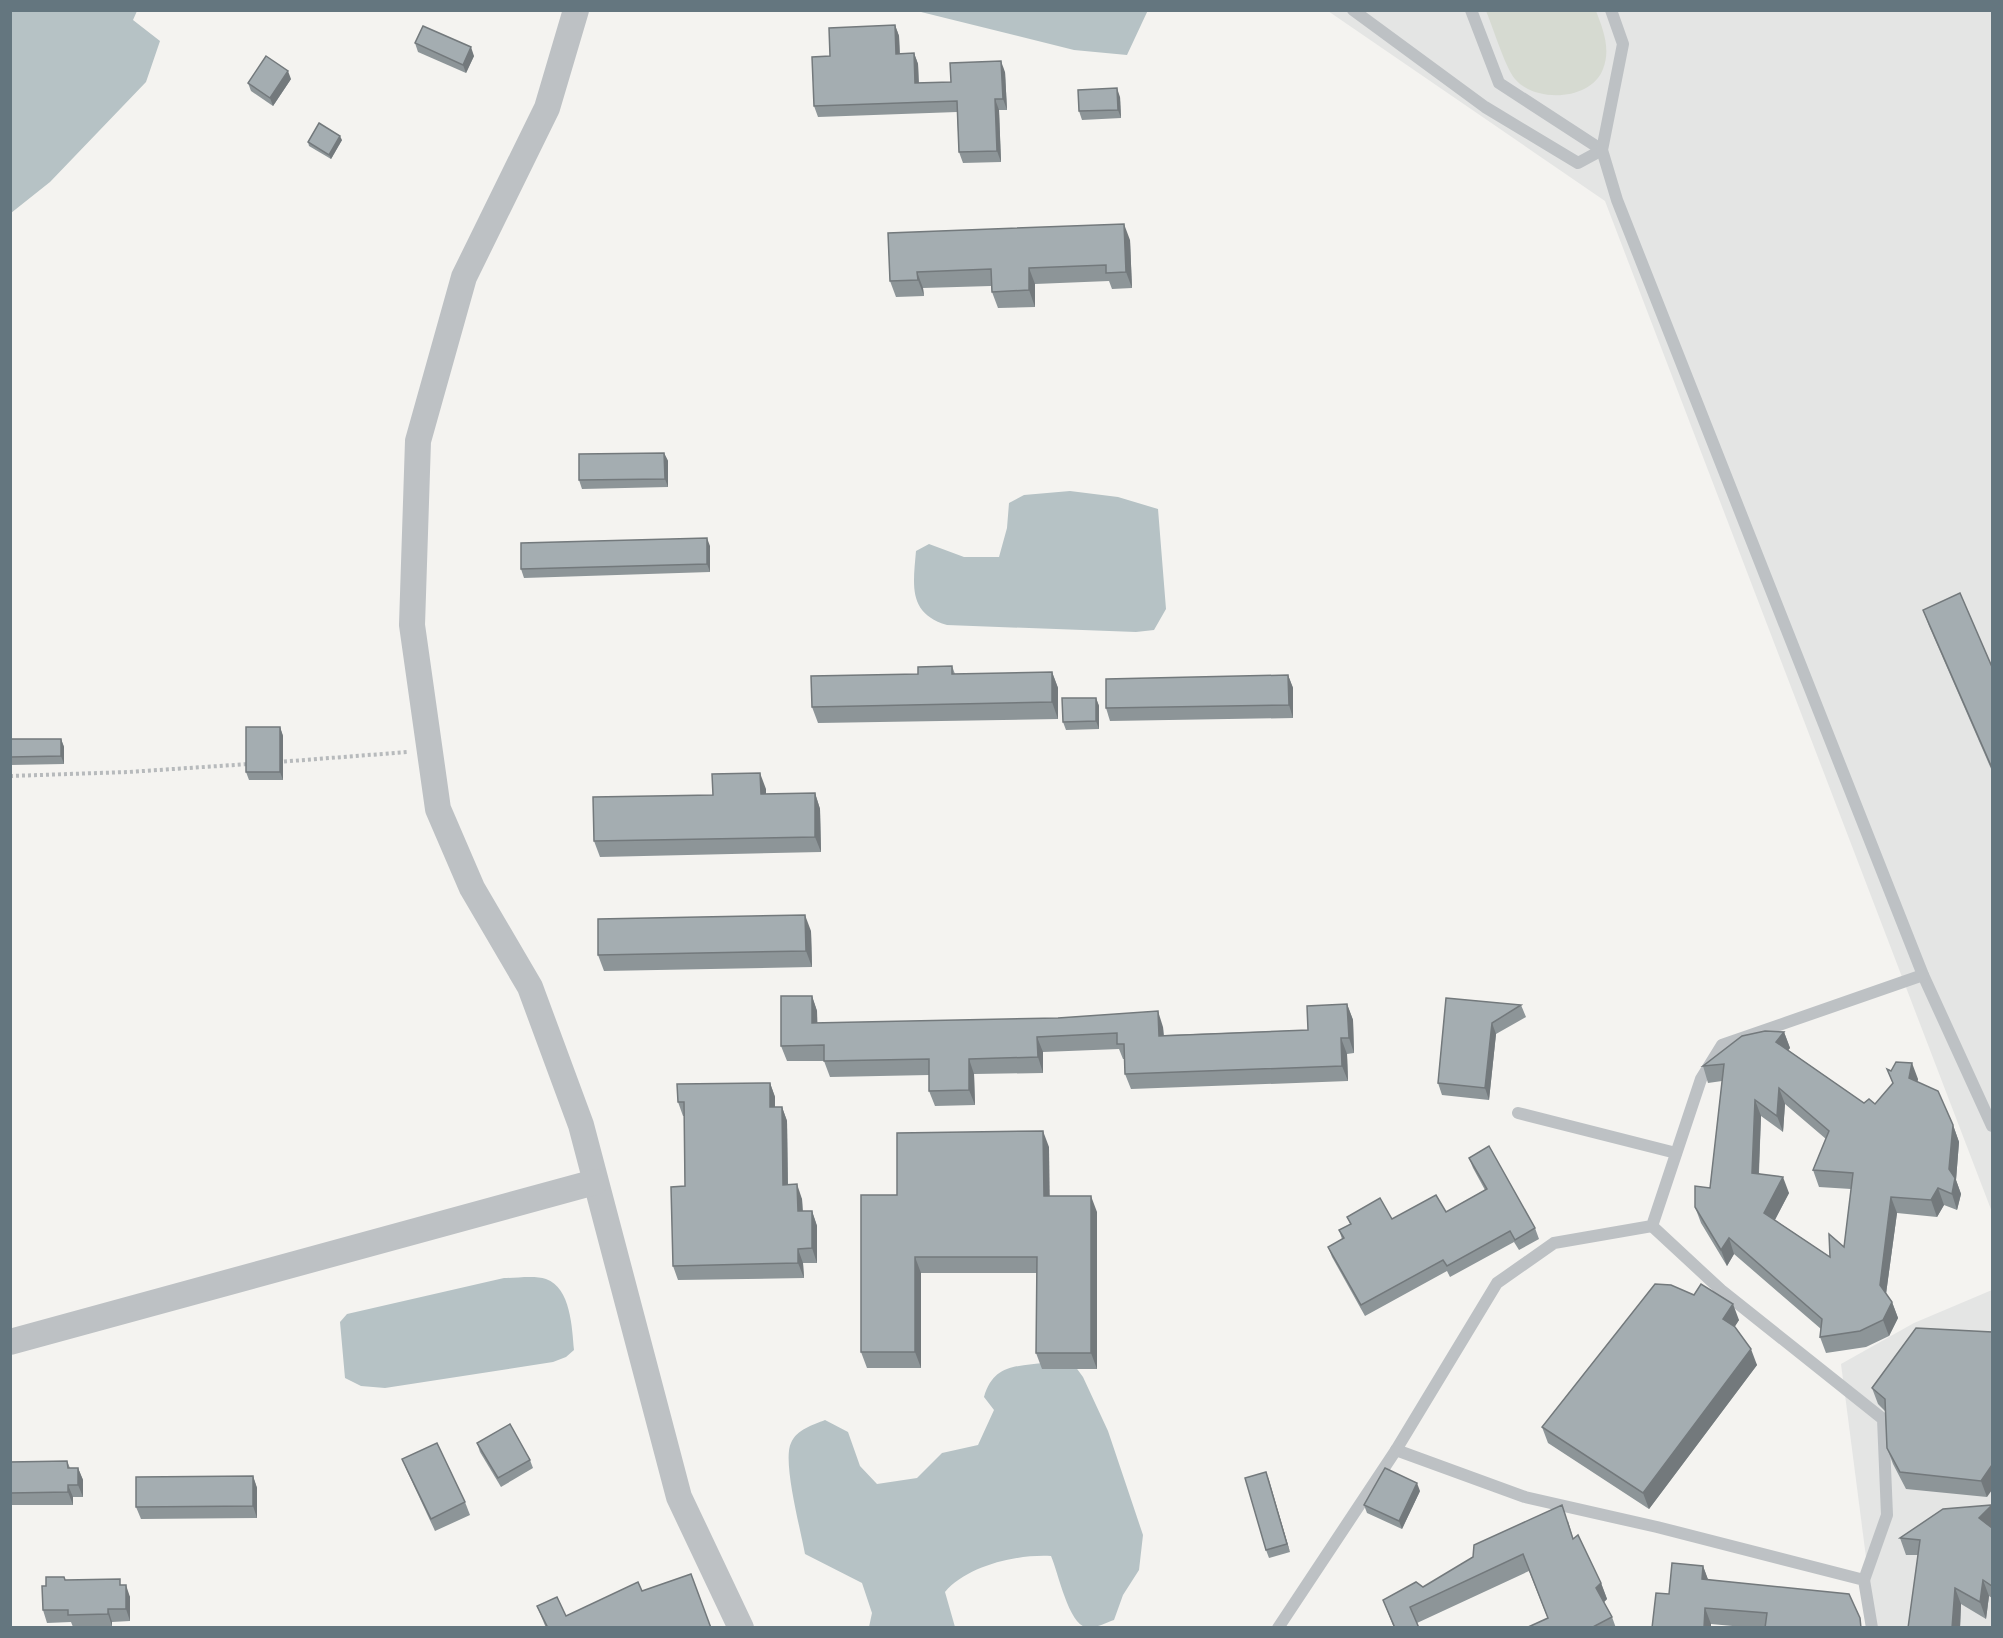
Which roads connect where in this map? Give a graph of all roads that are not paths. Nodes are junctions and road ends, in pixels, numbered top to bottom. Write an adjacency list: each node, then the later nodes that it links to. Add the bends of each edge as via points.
1 (576, 10): 10 (street, via 547,108 464,277 418,441 412,626 438,809 472,888 530,987 580,1125)
2 (1353, 10): 5 (lane, via 1485,107 1578,163)
3 (1471, 10): 5 (lane, via 1499,83)
4 (1611, 10): 5 (lane, via 1623,44)
5 (1602, 150): 6 (lane, via 1617,200)
6 (1923, 975): 8 (lane); 9 (lane, via 1722,1045 1701,1079)
7 (1518, 1113): 9 (lane)
8 (1992, 1126)
9 (1676, 1153): 11 (lane)
10 (595, 1182): 12 (street); 15 (street, via 679,1497)
11 (1652, 1226): 13 (lane, via 1554,1243 1497,1283); 14 (lane, via 1721,1290 1883,1419 1887,1515)
12 (10, 1342)
13 (1396, 1450): 14 (lane, via 1525,1497); 16 (lane)
14 (1864, 1580): 17 (lane)
15 (741, 1628)
16 (1278, 1628)
17 (1872, 1628)

